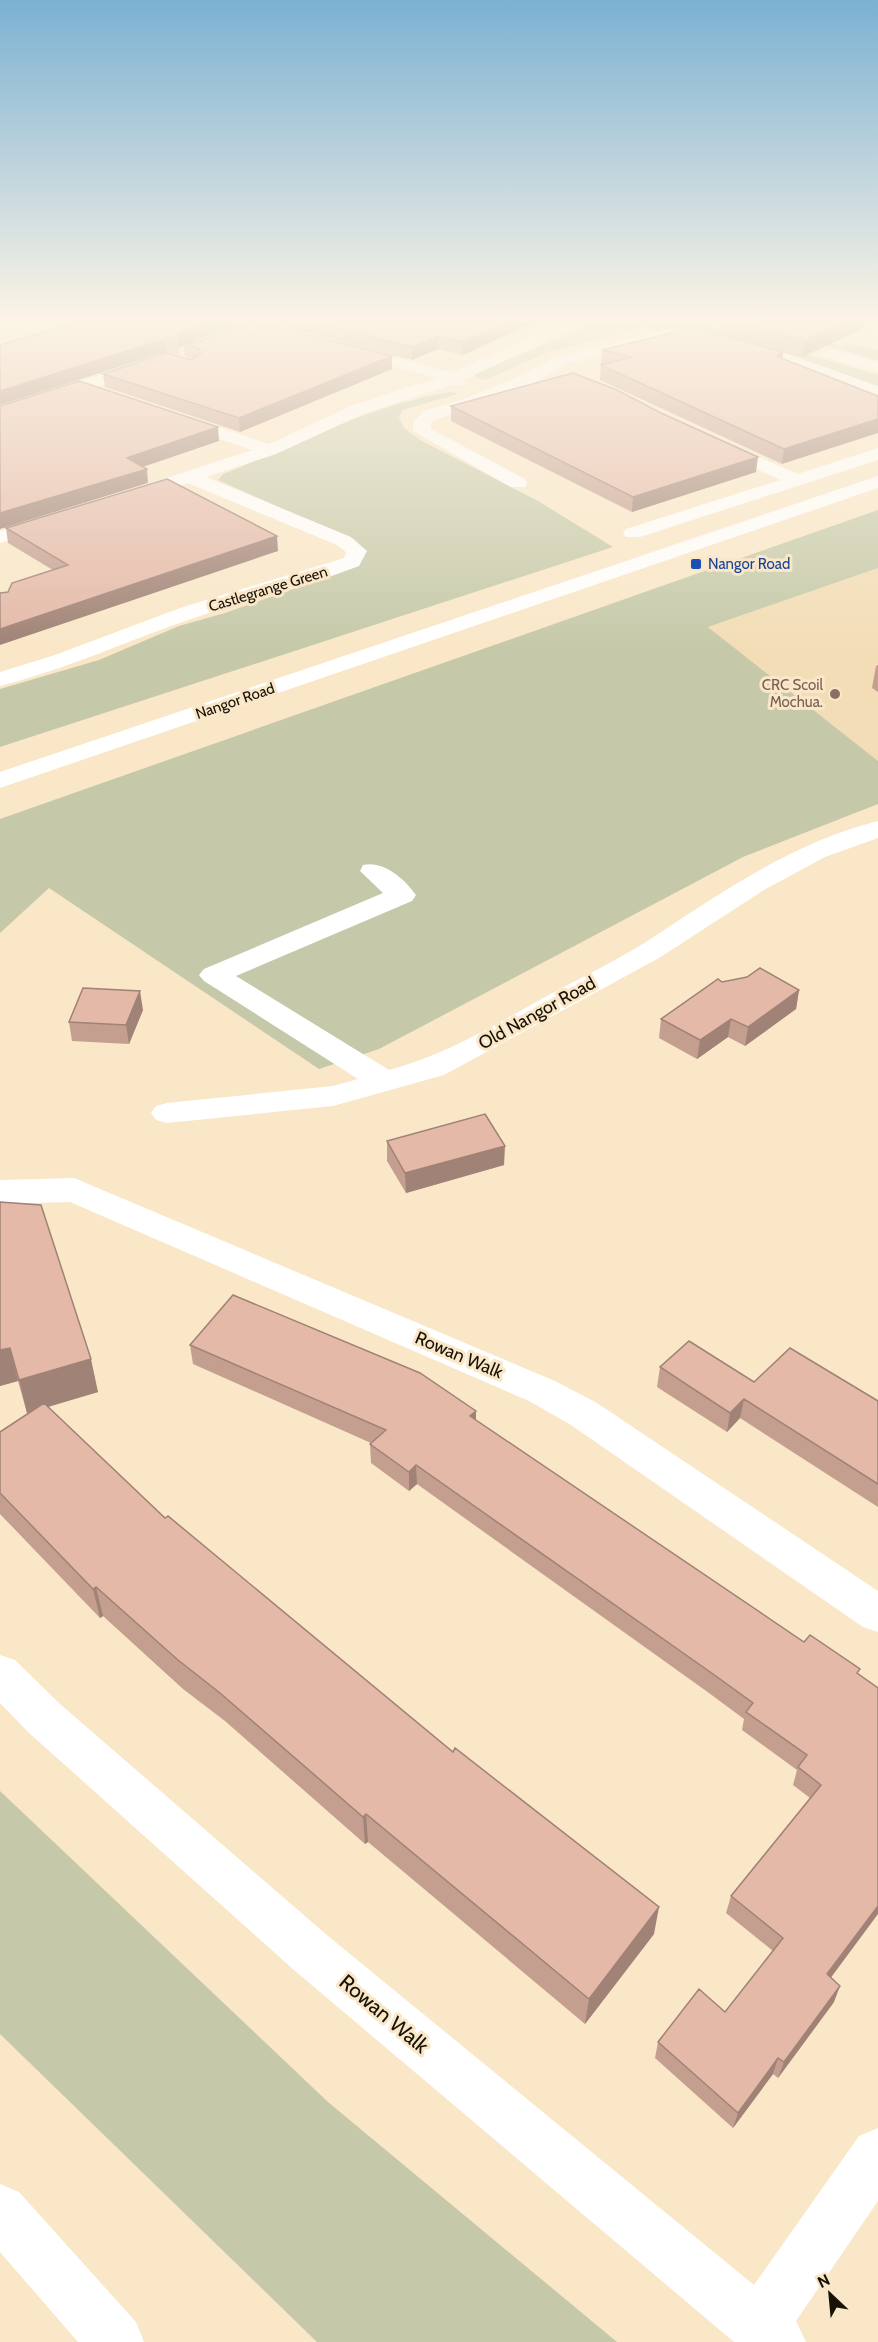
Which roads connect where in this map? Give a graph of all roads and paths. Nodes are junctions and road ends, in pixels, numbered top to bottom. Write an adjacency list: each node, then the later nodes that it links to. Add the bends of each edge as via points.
1 (210, 430): 5 (street)
2 (312, 430): 5 (street)
3 (422, 430): 7 (street, via 501,473)
4 (698, 435): 9 (street)
5 (270, 450): 8 (street)
6 (878, 454): 9 (street)
7 (522, 475)
8 (191, 478): 11 (street); 15 (street, Castlegrange Green, via 344,541 357,551 352,562 164,621 95,650)
9 (798, 481): 13 (street, via 637,535)
10 (878, 483): 16 (street, Nangor Road)
11 (113, 502)
12 (68, 516): 14 (street)
13 (615, 523)
14 (0, 537)
15 (0, 679)
16 (0, 780)
17 (878, 829): 19 (street, Old Nangor Road, via 806,856 754,884 649,952 484,1043 433,1068)
18 (373, 871): 19 (street, via 402,895 214,975)
19 (386, 1082): 20 (street, Old Nangor Road, via 333,1096)
20 (167, 1113)
21 (0, 1192): 22 (street, Rowan Walk, via 74,1190 542,1391 584,1414)
22 (878, 1614)
23 (0, 1674): 26 (street, Rowan Walk, via 44,1718 311,1953)
24 (878, 2155): 26 (street)
25 (0, 2211): 27 (street)
26 (769, 2334)
27 (116, 2342)

